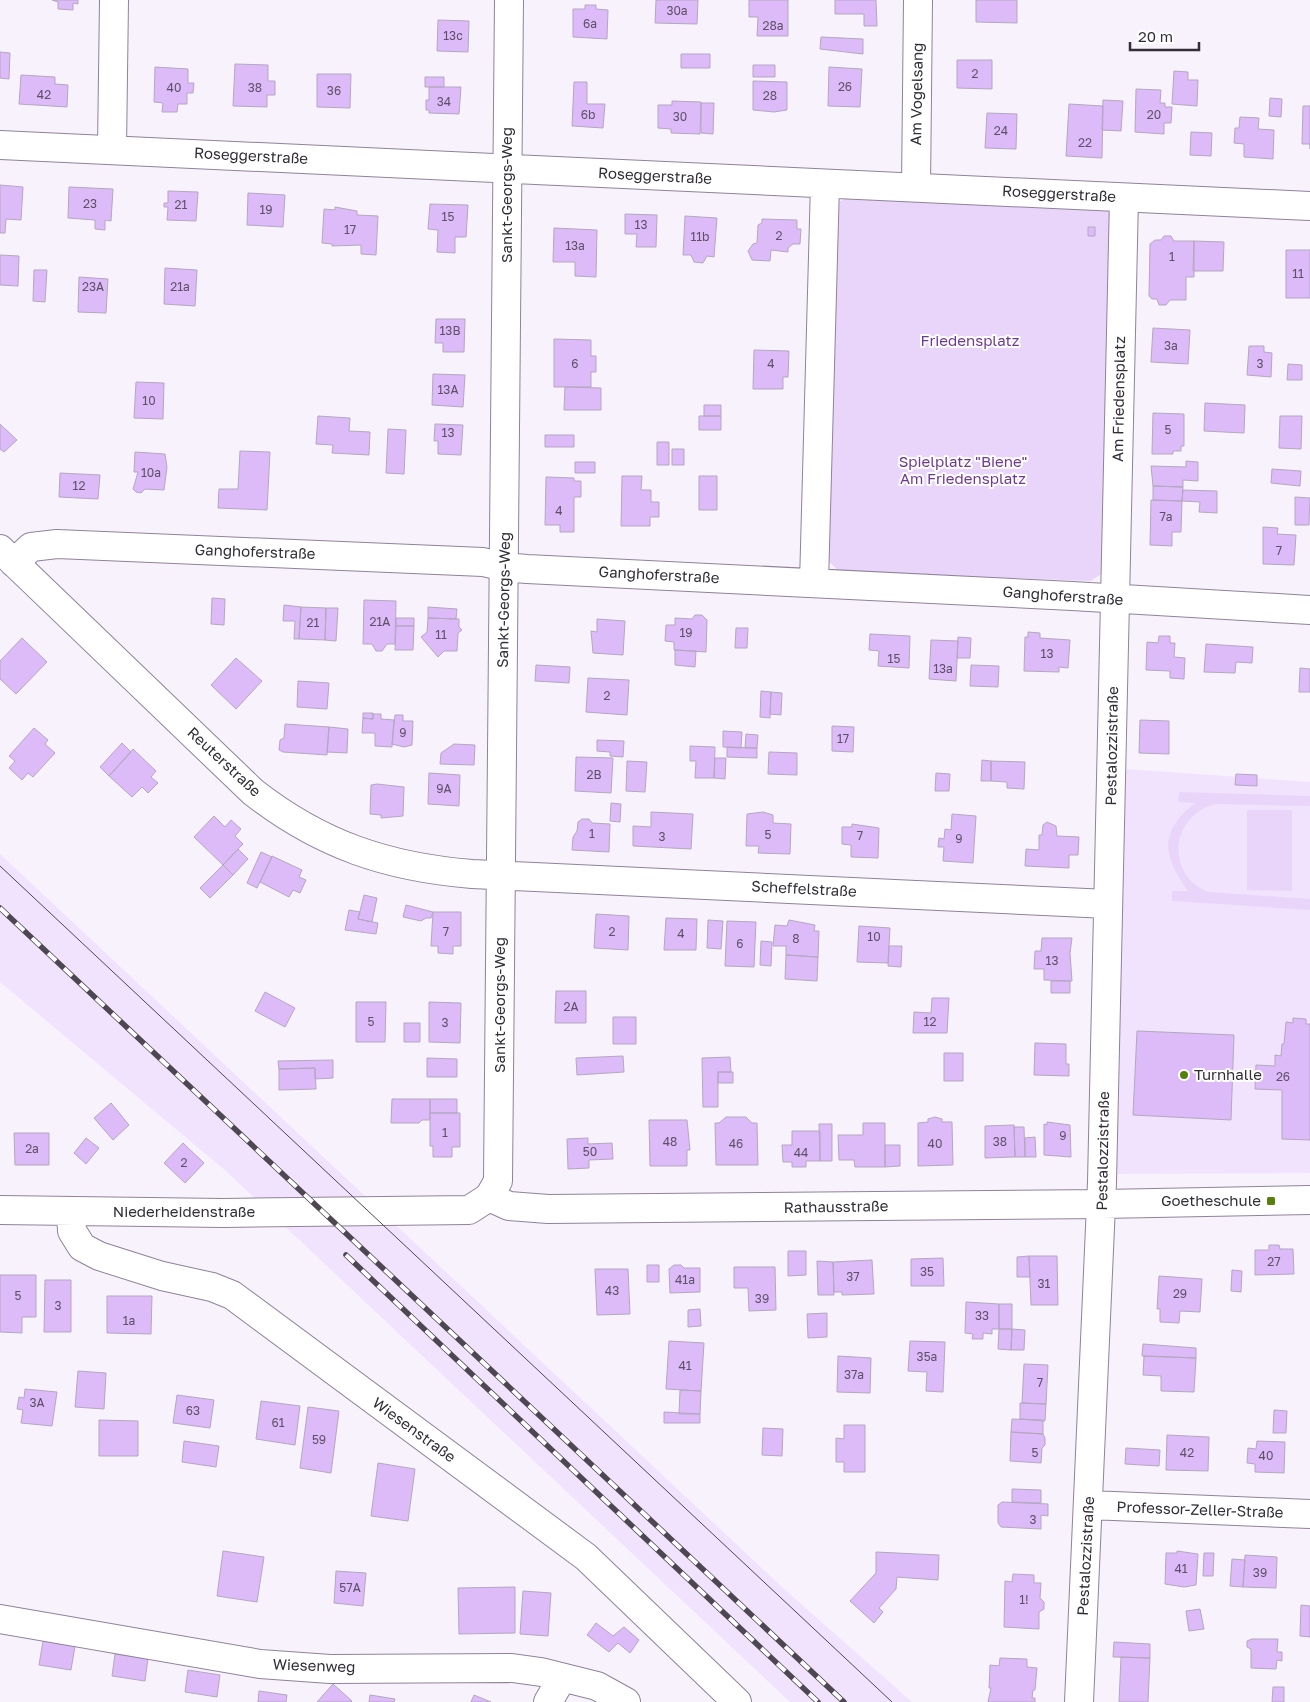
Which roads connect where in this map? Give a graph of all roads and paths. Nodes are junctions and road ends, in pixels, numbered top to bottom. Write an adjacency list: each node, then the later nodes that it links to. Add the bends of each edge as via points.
1 (114, 0): 5 (street)
2 (509, 0): 6 (street, Sankt-Georgs-Weg)
3 (918, 0): 8 (street, Am Vogelsang)
4 (0, 145): 5 (street, Roseggerstraße)
5 (112, 149): 6 (street, Roseggerstraße)
6 (507, 169): 7 (street, Roseggerstraße); 12 (street, Sankt-Georgs-Weg)
7 (825, 184): 8 (street, Roseggerstraße); 13 (street)
8 (916, 187): 9 (street, Roseggerstraße)
9 (1124, 198): 10 (street, Roseggerstraße); 14 (street, Am Friedensplatz)
10 (1310, 206)
11 (7, 556): 12 (street, Ganghoferstraße, via 31,547 57,544 483,562); 16 (street, Reuterstraße, via 253,792 284,816 349,849 397,864 434,871)
12 (504, 567): 13 (street, Ganghoferstraße); 16 (street, Sankt-Georgs-Weg)
13 (814, 582): 14 (street, Ganghoferstraße)
14 (1115, 600): 15 (street, Ganghoferstraße); 17 (street, Pestalozzistraße)
15 (1310, 610)
16 (501, 875): 17 (street, Scheffelstraße); 18 (street, Sankt-Georgs-Weg, via 498,1181)
17 (1108, 904): 20 (street, Pestalozzistraße)
18 (489, 1197): 20 (street, Rathausstraße, via 509,1206 548,1209); 22 (street, Niederheidenstraße, via 469,1210)
19 (1310, 1200): 20 (street, Rathausstraße)
20 (1102, 1204): 23 (street, Pestalozzistraße)
21 (0, 1210): 22 (street, Niederheidenstraße)
22 (71, 1211): 29 (street, Wiesenstraße, via 72,1230 82,1247 153,1273 232,1295 586,1557)
23 (1089, 1505): 24 (street, Professor-Zeller-Straße); 30 (street, Pestalozzistraße)
24 (1310, 1514)
25 (0, 1620): 26 (street, Wiesenweg, via 260,1664 330,1669 512,1668)
26 (562, 1678): 27 (street); 28 (street, Wiesenweg, via 597,1686)
27 (548, 1702)
28 (626, 1702)
29 (737, 1702)
30 (1078, 1702)

